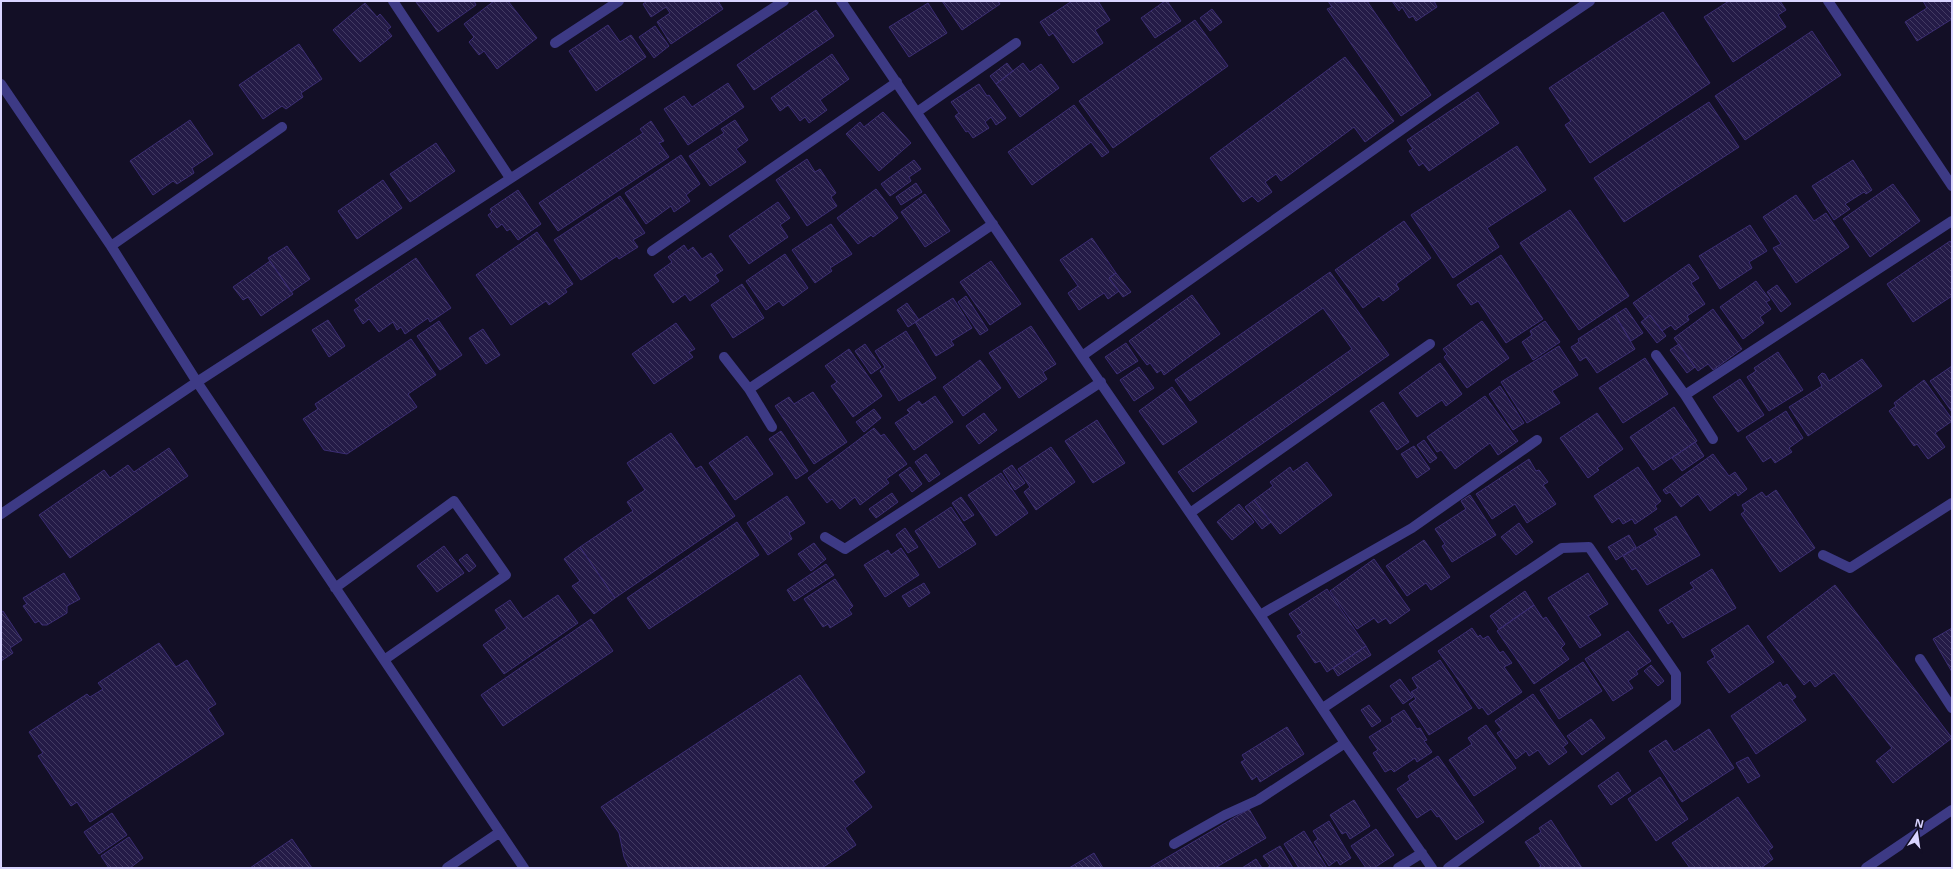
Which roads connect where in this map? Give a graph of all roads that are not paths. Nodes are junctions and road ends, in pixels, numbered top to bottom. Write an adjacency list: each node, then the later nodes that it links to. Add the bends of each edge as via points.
1 (393, 1): 13 (street)
2 (619, 1): 8 (street)
3 (784, 1): 13 (street)
4 (841, 1): 9 (street)
5 (1590, 1): 21 (street, via 1441,102)
6 (1828, 1): 14 (street)
7 (1016, 43): 11 (street)
8 (555, 44)
9 (897, 82): 11 (street); 18 (street)
10 (1, 84): 17 (street)
11 (917, 112): 16 (street)
12 (282, 127): 17 (street)
13 (510, 178): 23 (street)
14 (1952, 186)
15 (1952, 220): 26 (street)
16 (993, 224): 21 (street); 25 (street)
17 (111, 246): 23 (street)
18 (652, 251)
19 (1430, 344): 31 (street)
20 (1656, 355): 26 (street)
21 (1082, 356): 24 (street)
22 (724, 357): 25 (street)
23 (197, 382): 32 (street); 35 (street)
24 (1101, 382): 31 (street); 33 (street, via 845,549)
25 (749, 389): 27 (street)
26 (1685, 395): 28 (street)
27 (772, 427)
28 (1713, 439)
29 (1537, 440): 36 (street, via 1412,528)
30 (1952, 503): 34 (street, via 1850,568)
31 (1190, 513): 36 (street)
32 (1, 514)
33 (825, 537)
34 (1823, 555)
35 (335, 588): 38 (street); 38 (street, via 454,501 506,575)
36 (1260, 615): 39 (street)
37 (1920, 659): 40 (street)
38 (384, 660): 43 (street)
39 (1323, 708): 41 (street); 50 (street, via 1562,548 1589,547 1676,674 1676,702)
40 (1952, 708)
41 (1345, 743): 44 (street, via 1258,800 1225,815); 45 (street)
42 (1952, 810): 51 (street)
43 (500, 832): 46 (street); 47 (street)
44 (1174, 844)
45 (1422, 853): 48 (street); 49 (street)
46 (447, 868)
47 (524, 868)
48 (1398, 868)
49 (1432, 868)
50 (1448, 868)
51 (1866, 868)

